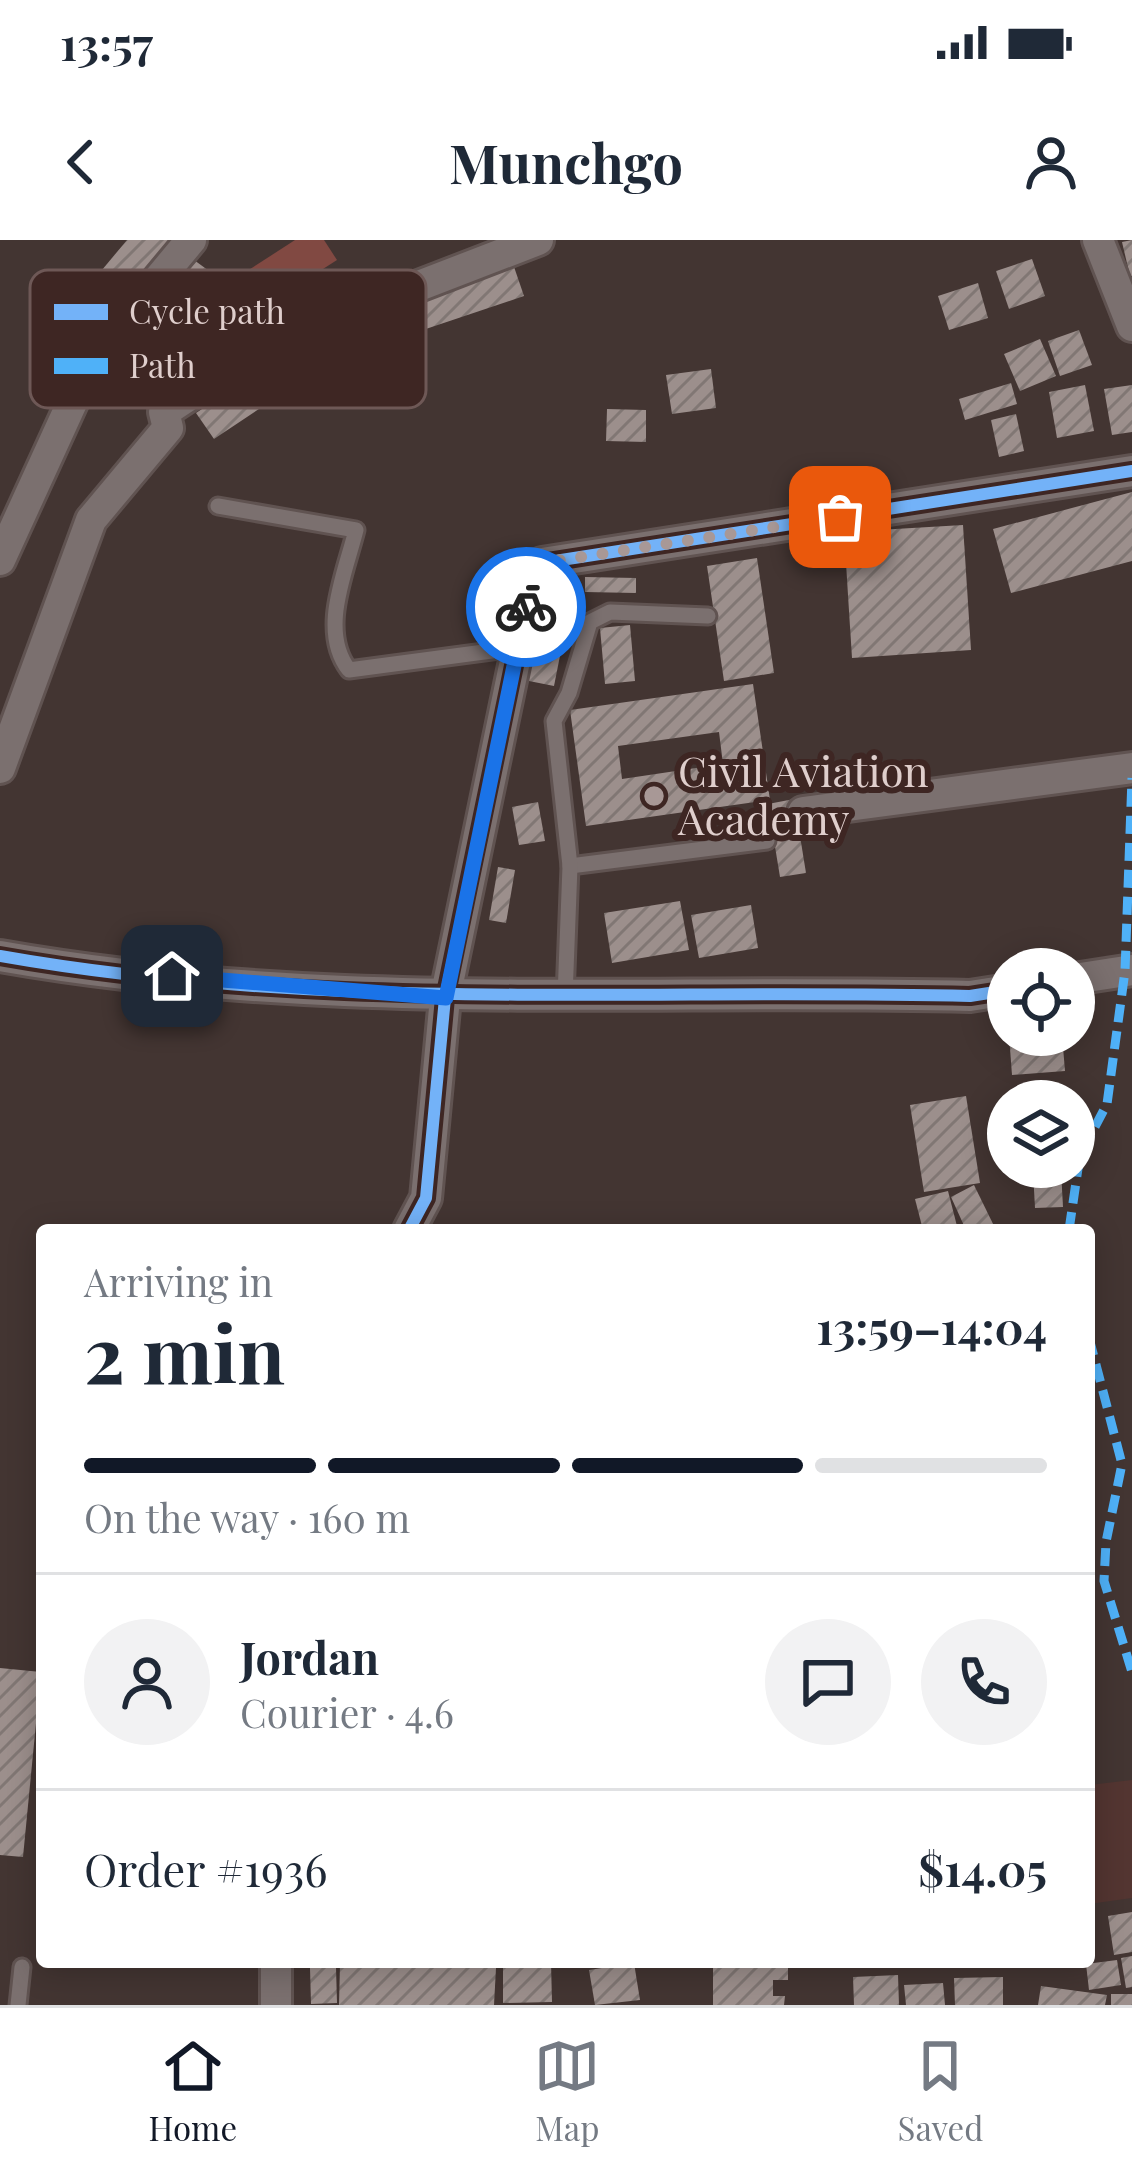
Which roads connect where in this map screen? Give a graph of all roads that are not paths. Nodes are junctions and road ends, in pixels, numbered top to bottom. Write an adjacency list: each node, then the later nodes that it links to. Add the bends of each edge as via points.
1 (191, 240): 4 (street)
2 (538, 240): 5 (street)
3 (1098, 240): 6 (street)
4 (166, 270)
5 (426, 283)
6 (1132, 326)
7 (70, 408): 11 (street)
8 (170, 408): 14 (street, via 169,428 91,520)
9 (1132, 471): 13 (street, via 542,563)
10 (218, 506): 13 (lane, via 356,530 334,624 334,651 349,670)
11 (0, 560)
12 (708, 616): 18 (lane, via 610,612 590,622 554,721)
13 (517, 653): 24 (street)
14 (0, 768)
15 (1132, 768): 16 (street)
16 (803, 812)
17 (767, 841): 18 (lane)
18 (570, 866): 23 (lane)
19 (0, 956): 24 (street)
20 (1132, 970): 21 (street)
21 (1095, 976)
22 (987, 993): 23 (street)
23 (565, 997): 24 (street)
24 (446, 998): 25 (street, via 426,1198)
25 (412, 1224)
26 (22, 1967): 28 (lane)
27 (276, 1968): 29 (street)
28 (18, 2005)
29 (276, 2005)

